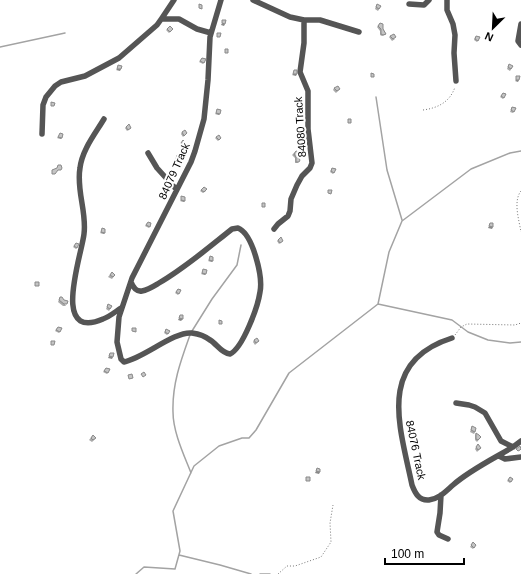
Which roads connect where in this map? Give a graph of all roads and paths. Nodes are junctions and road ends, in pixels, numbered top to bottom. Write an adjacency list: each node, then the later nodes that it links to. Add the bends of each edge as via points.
1 (174, 0): 7 (street)
2 (222, 0): 11 (street, 84079 Track)
3 (253, 0): 8 (street, via 290,17)
4 (429, 0): 6 (street, via 424,5)
5 (447, 0): 13 (street, via 447,10 455,35)
6 (409, 4)
7 (162, 18): 11 (street, via 179,19); 16 (street, via 119,58 85,76 55,86 43,105)
8 (304, 20): 10 (street, via 320,20); 20 (street, 84080 Track, via 300,72 308,91 308,129 312,160 310,168 295,189 288,216)
9 (521, 24): 12 (street, via 518,41)
10 (359, 32)
11 (210, 33): 18 (street, 84079 Track, via 204,119 191,162)
12 (521, 46)
13 (456, 81): 14 (path, via 451,95 442,104 436,108)
14 (423, 110)
15 (104, 119): 23 (street, via 86,151 80,168 85,233 73,287 74,311 80,320 95,322)
16 (42, 134)
17 (148, 152): 18 (street, via 157,168)
18 (176, 189): 22 (street, 84079 Track)
19 (521, 190): 21 (path, via 516,205)
20 (274, 229)
21 (521, 232)
22 (131, 282): 23 (street, 84079 Track); 23 (street, 84079 Track, via 139,291 152,287 238,228 246,234 257,260 261,291 244,336 238,348 230,354 225,353 204,336 188,333 124,362 117,342)
23 (121, 308)
24 (521, 323): 25 (path, via 467,324)
25 (452, 338): 31 (street, 84076 Track, via 438,342 410,364 402,382 398,410 412,485 416,494 425,500)
26 (456, 403): 28 (street, via 476,407 485,413 501,441)
27 (521, 441): 28 (street, 84076 Track)
28 (513, 447): 29 (street, 84076 Track)
29 (499, 456): 30 (street, via 505,459); 31 (street, 84076 Track, via 460,479)
30 (521, 457)
31 (441, 495): 33 (street, via 437,532)
32 (333, 505): 34 (path, via 331,542 322,557 287,566)
33 (448, 539)
34 (278, 574)

